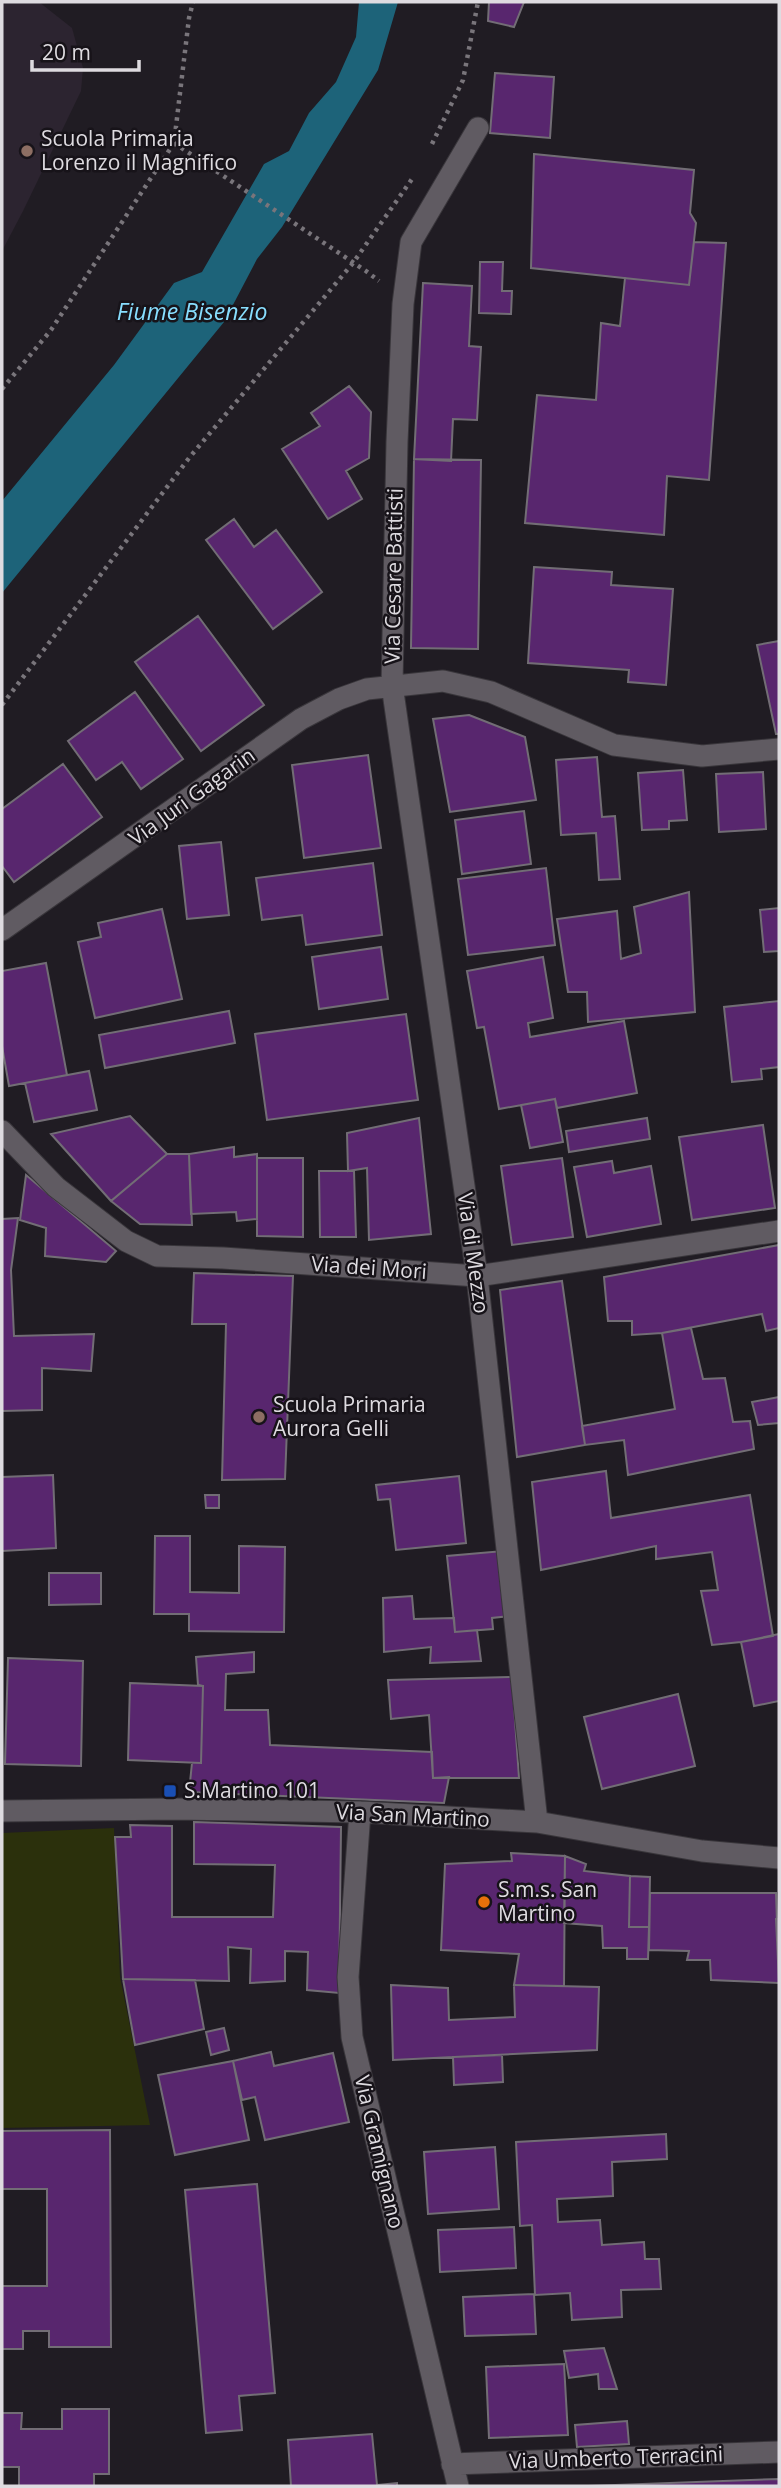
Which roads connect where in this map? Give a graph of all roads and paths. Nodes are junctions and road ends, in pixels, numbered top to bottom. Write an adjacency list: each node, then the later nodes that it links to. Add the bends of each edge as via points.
1 (193, 2): 4 (path)
2 (478, 2): 5 (path, via 463,80)
3 (478, 128): 9 (street, Via Cesare Battisti, via 411,242 397,428)
4 (174, 143): 7 (path); 8 (path, via 51,330)
5 (429, 150)
6 (416, 173): 7 (path)
7 (354, 263): 10 (path, via 189,458)
8 (2, 388)
9 (392, 685): 11 (street, Via Cesare Battisti, via 443,681 491,692 614,745 702,756); 12 (street, Via Juri Gagarin, via 340,699 301,719); 15 (street, Via di Mezzo)
10 (2, 705)
11 (779, 749)
12 (2, 930)
13 (2, 1131): 15 (street, Via dei Mori, via 56,1187 126,1241 157,1256)
14 (779, 1231): 15 (street, Via dei Mori)
15 (477, 1276): 18 (street, Via di Mezzo)
16 (2, 1811): 17 (street, Via San Martino)
17 (360, 1812): 18 (street, Via San Martino); 21 (street, Via Gramignano, via 348,1977 352,2037)
18 (537, 1822): 19 (street, Via San Martino, via 702,1851)
19 (779, 1858)
20 (779, 2452): 21 (street, Via Umberto Terracini)
21 (452, 2464): 22 (street, Via Gramignano)
22 (458, 2486)

